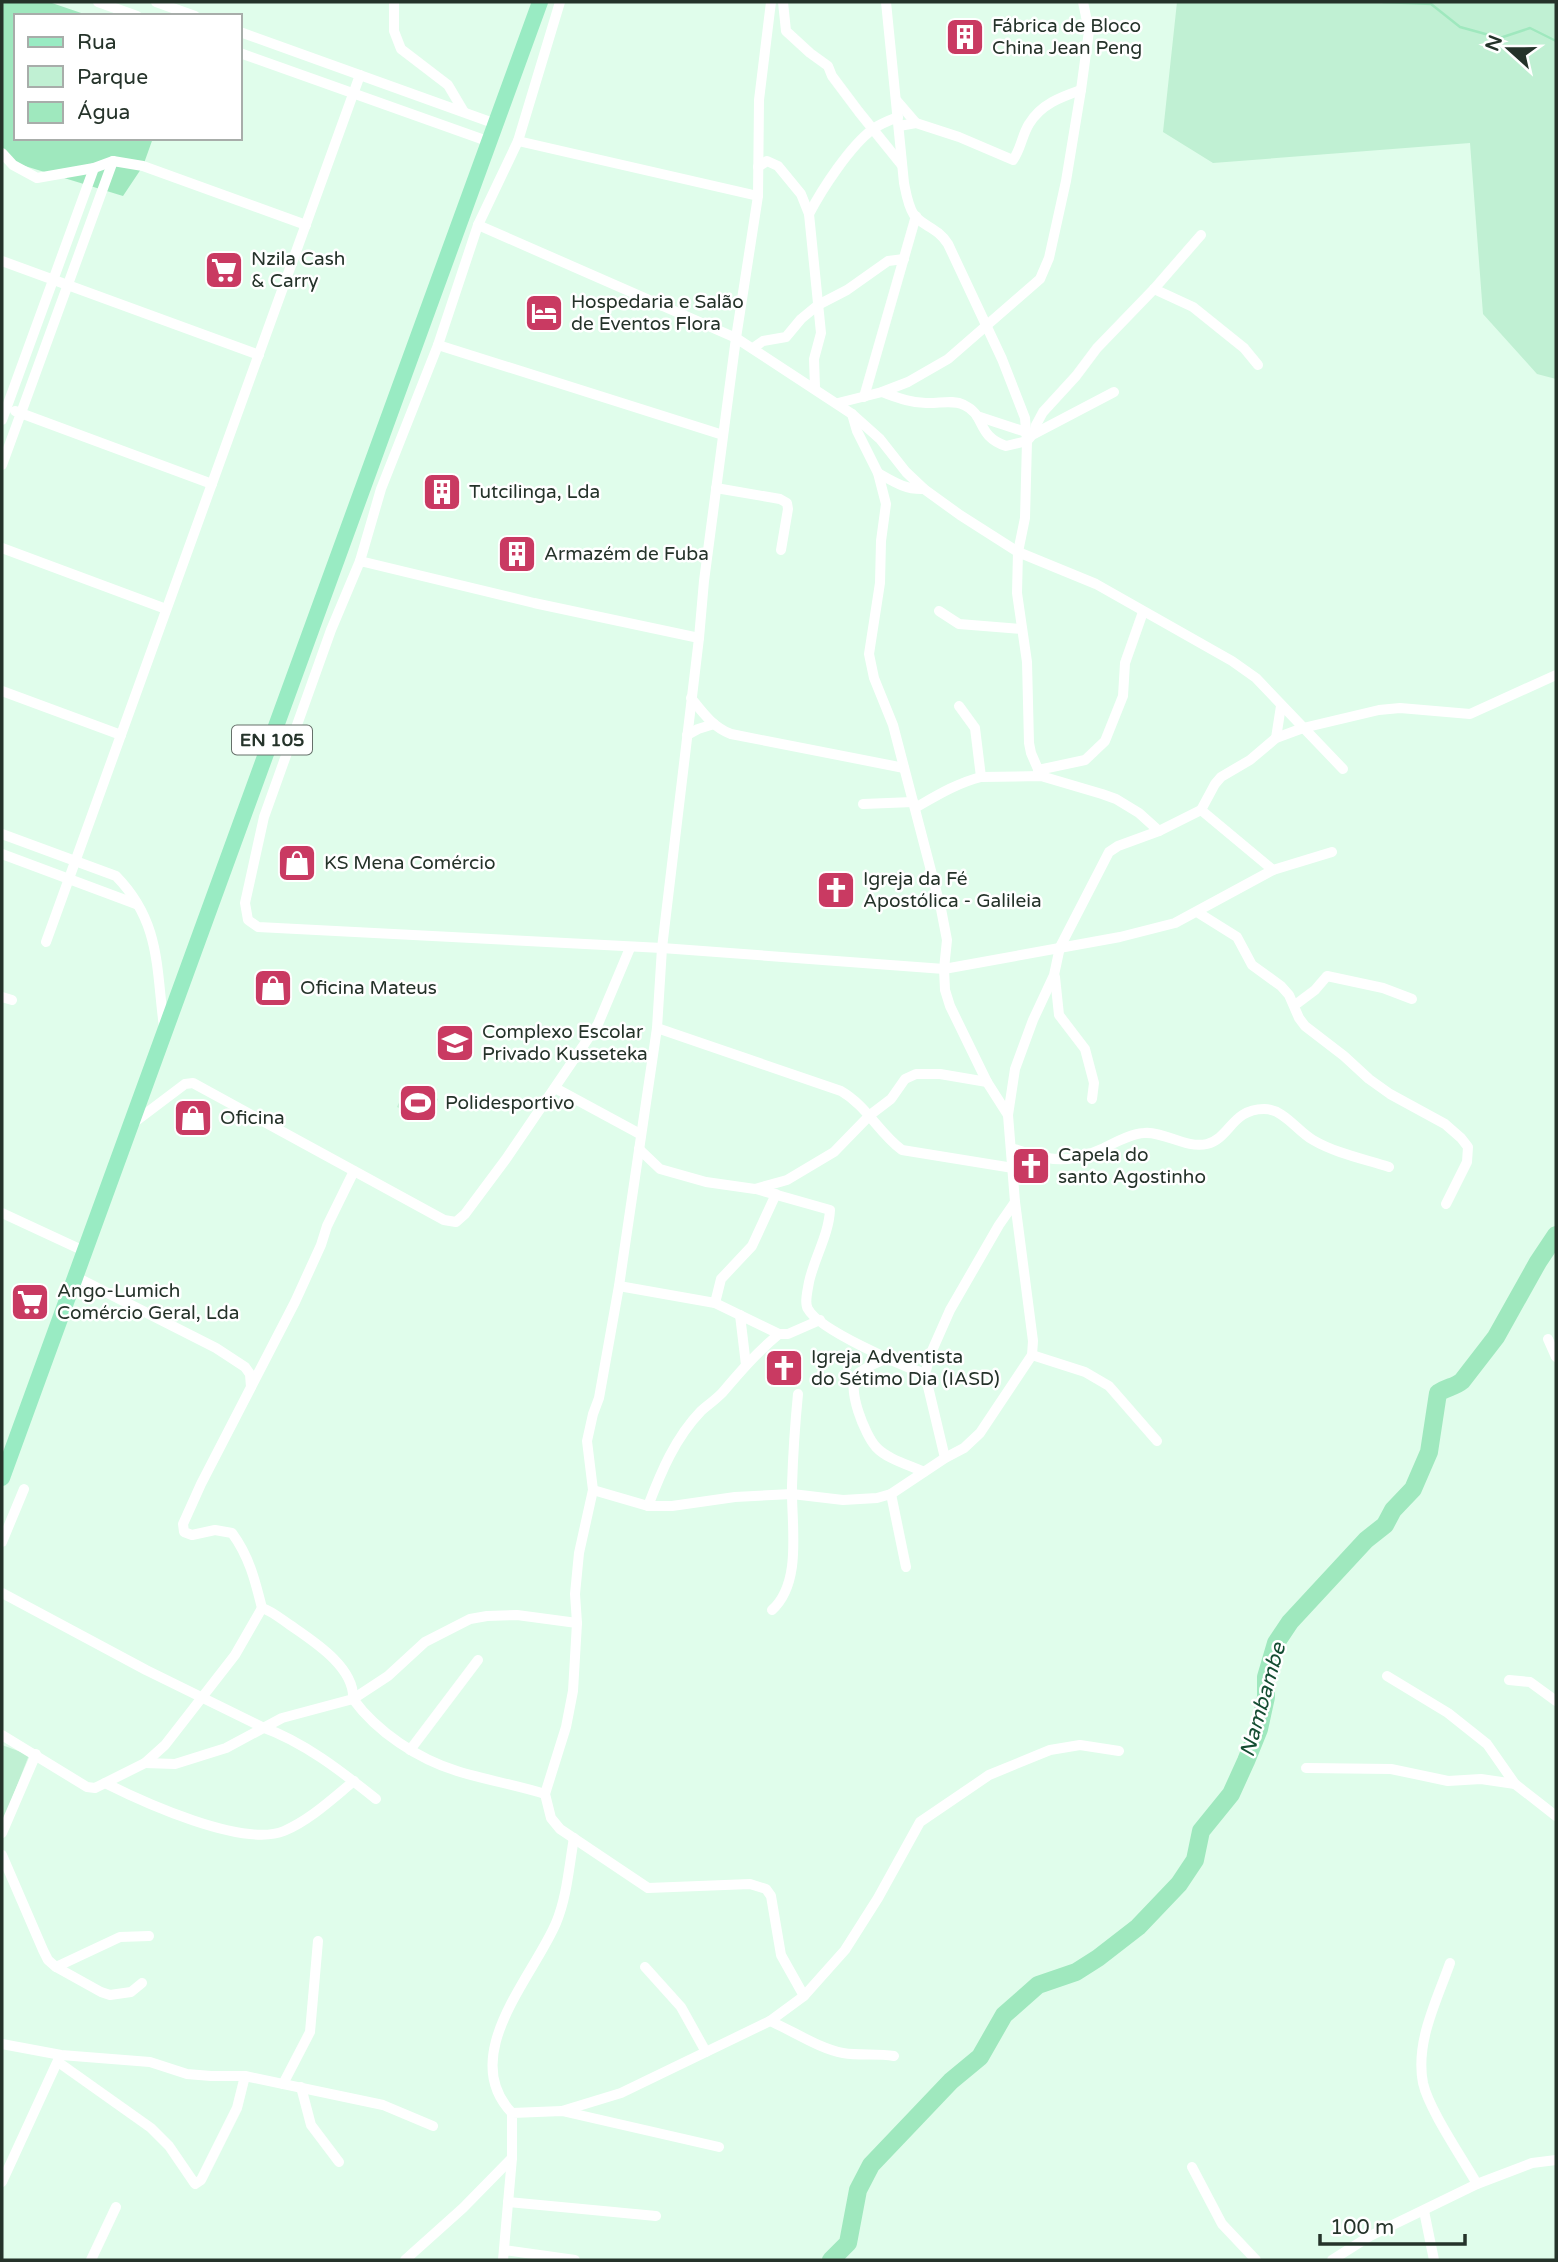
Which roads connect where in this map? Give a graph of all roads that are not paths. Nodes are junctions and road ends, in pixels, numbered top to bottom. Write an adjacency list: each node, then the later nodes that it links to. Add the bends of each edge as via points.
1 (98, 2): 11 (street)
2 (156, 2): 10 (street)
3 (394, 2): 21 (street, via 394,31 401,49 448,85)
4 (540, 2): 24 (main road, EN 105)
5 (560, 2): 26 (street)
6 (771, 2): 15 (street)
7 (783, 2): 13 (street)
8 (886, 2): 20 (street)
9 (1083, 2): 18 (street, via 1089,31)
10 (175, 5): 12 (street)
11 (131, 14)
12 (191, 14)
13 (786, 31): 15 (street); 25 (street, via 828,66)
14 (242, 33): 17 (street)
15 (766, 37): 31 (street)
16 (242, 54): 19 (street)
17 (360, 75): 19 (street); 21 (street)
18 (1081, 90): 23 (street, via 1045,106 1030,123 1013,160); 47 (street, via 1049,258 1040,279)
19 (353, 93): 27 (street); 38 (street)
20 (897, 101): 22 (street); 23 (street)
21 (464, 112): 24 (street)
22 (899, 121): 23 (street); 25 (street); 30 (street)
23 (916, 123)
24 (496, 124): 27 (main road, EN 105)
25 (873, 129): 30 (street); 33 (street)
26 (517, 141): 35 (street); 39 (street)
27 (490, 142): 96 (main road, EN 105)
28 (2, 153): 32 (street, via 37,178)
29 (113, 161): 32 (street); 38 (street, via 143,166); 44 (street)
30 (902, 165): 37 (street, via 909,205)
31 (758, 167): 34 (street, via 772,161); 35 (street)
32 (94, 168): 43 (street)
33 (821, 191): 34 (street); 36 (street)
34 (801, 194): 36 (street)
35 (758, 196): 48 (street)
36 (809, 214): 46 (street)
37 (916, 216): 41 (street); 47 (street, via 940,233)
38 (306, 225): 51 (street)
39 (478, 225): 48 (street); 49 (street)
40 (1200, 235): 45 (street)
41 (904, 259): 46 (street, via 888,261); 56 (street)
42 (2, 261): 43 (street)
43 (53, 279): 44 (street); 58 (street)
44 (68, 285): 51 (street); 59 (street)
45 (1154, 289): 52 (street, via 1193,306); 64 (street, via 1097,348 1043,412)
46 (818, 305): 50 (street, via 786,337); 53 (street, via 821,333 814,359)
47 (986, 324): 54 (street, via 948,359); 64 (street)
48 (736, 338): 50 (street); 63 (street)
49 (438, 345): 63 (street); 73 (street, via 381,489)
50 (753, 348): 53 (street)
51 (259, 355): 67 (street)
52 (1258, 365)
53 (814, 388): 57 (street)
54 (883, 392): 56 (street); 61 (street, via 924,403 957,402)
55 (1114, 392): 64 (street)
56 (864, 397): 57 (street)
57 (838, 403): 60 (street)
58 (4, 406): 59 (street); 62 (street)
59 (21, 413): 65 (street); 67 (street)
60 (852, 414): 66 (street); 69 (street)
61 (977, 416): 64 (street); 64 (street, via 986,435 999,444 1011,446)
62 (2, 420)
63 (723, 435): 68 (street)
64 (1030, 435): 72 (street, via 1025,518)
65 (2, 465)
66 (878, 474): 69 (street, via 912,490); 89 (street, via 886,504 869,653)
67 (212, 484): 74 (street)
68 (716, 488): 71 (street, via 787,503); 78 (street)
69 (924, 489): 72 (street)
70 (2, 548): 74 (street)
71 (781, 550)
72 (1018, 551): 76 (street, via 1096,584); 77 (street)
73 (360, 561): 78 (street); 97 (street)
74 (166, 609): 86 (street)
75 (939, 611): 77 (street, via 959,624)
76 (1143, 611): 83 (street, via 1256,678); 91 (street, via 1125,663 1123,696 1105,741 1085,760)
77 (1022, 629): 91 (street, via 1029,743)
78 (699, 638): 81 (street)
79 (1556, 675): 85 (street, via 1470,714 1400,708)
80 (2, 691): 86 (street)
81 (691, 698): 84 (street); 87 (street)
82 (959, 706): 92 (street, via 975,728)
83 (1281, 706): 85 (street); 88 (street)
84 (714, 724): 87 (street); 89 (street, via 731,734)
85 (1303, 728): 88 (street); 90 (street)
86 (121, 734): 102 (street)
87 (687, 735): 110 (street)
88 (1276, 738): 95 (street, via 1222,777)
89 (904, 768): 94 (street)
90 (1343, 769)
91 (1040, 773): 92 (street); 98 (street, via 1116,799)
92 (981, 777): 94 (street)
93 (863, 804): 94 (street)
94 (914, 805): 111 (street, via 947,940)
95 (1200, 810): 98 (street); 103 (street)
96 (246, 811): 97 (street); 116 (main road, EN 105)
97 (264, 817): 109 (street, via 245,903 248,920 258,927)
98 (1158, 831): 108 (street, via 1109,852)
99 (2, 834): 102 (street)
100 (1332, 852): 103 (street)
101 (2, 854): 104 (street)
102 (75, 861): 104 (street); 105 (street, via 116,876)
103 (1273, 870): 106 (street)
104 (69, 879): 105 (street); 107 (street)
105 (136, 904): 116 (street, via 151,929)
106 (1197, 912): 108 (street, via 1175,923); 114 (street, via 1237,937 1252,965 1281,986)
107 (46, 942)
108 (1060, 947): 111 (street); 112 (street)
109 (630, 948): 110 (street); 118 (street, via 598,1024)
110 (662, 948): 111 (street); 115 (street)
111 (944, 970): 117 (street, via 950,1006)
112 (1054, 975): 119 (street, via 1059,1015 1085,1049 1094,1083); 121 (street, via 1015,1069)
113 (1412, 999): 114 (street, via 1327,976)
114 (1295, 1005): 132 (street, via 1305,1026 1368,1079 1445,1124 1468,1147 1468,1162)
115 (657, 1028): 120 (street, via 841,1091); 123 (street)
116 (165, 1035): 122 (main road, EN 105)
117 (987, 1082): 120 (street, via 916,1074 905,1079); 121 (street)
118 (555, 1088): 123 (street); 128 (street, via 456,1222 444,1220)
119 (1092, 1099)
120 (870, 1115): 127 (street, via 902,1150); 129 (street, via 811,1168)
121 (1008, 1115): 124 (street)
122 (130, 1126): 128 (street, via 185,1084 193,1083); 134 (main road, EN 105)
123 (640, 1134): 125 (street)
124 (1011, 1148): 126 (street, via 1065,1161 1144,1132 1207,1144 1234,1120 1267,1109 1293,1122 1312,1140); 127 (street)
125 (639, 1149): 129 (street, via 660,1169); 136 (street)
126 (1389, 1167)
127 (1013, 1168): 131 (street)
128 (355, 1171): 147 (street)
129 (755, 1189): 130 (street)
130 (776, 1194): 137 (street, via 752,1246 721,1279); 139 (street, via 830,1210 806,1304)
131 (1015, 1202): 142 (street); 146 (street, via 950,1310)
132 (1446, 1204)
133 (2, 1213): 134 (street)
134 (84, 1251): 135 (main road, EN 105)
135 (75, 1276): 147 (street, via 216,1348 245,1367); 152 (main road, EN 105)
136 (619, 1286): 137 (street); 154 (street, via 600,1398 587,1441)
137 (715, 1303): 138 (street)
138 (740, 1315): 140 (street); 145 (street)
139 (820, 1320): 140 (street); 144 (street)
140 (779, 1334): 145 (street)
141 (1548, 1339): 143 (street)
142 (1032, 1355): 149 (street, via 1085,1372 1109,1386); 150 (street, via 980,1433)
143 (1556, 1357)
144 (885, 1359): 146 (street); 151 (street, via 858,1373 854,1381 858,1410 876,1447)
145 (746, 1365): 157 (street, via 682,1435 663,1465)
146 (925, 1374): 150 (street)
147 (251, 1387): 161 (street, via 183,1524 184,1532 192,1535 215,1530 232,1533 254,1574)
148 (798, 1394): 155 (street)
149 (1157, 1441)
150 (944, 1458): 151 (street)
151 (924, 1472): 156 (street)
152 (2, 1478)
153 (24, 1489): 158 (street)
154 (593, 1490): 157 (street); 163 (street, via 579,1553)
155 (792, 1494): 156 (street, via 843,1500); 157 (street); 162 (street, via 792,1562 784,1598)
156 (891, 1494): 159 (street)
157 (648, 1506)
158 (2, 1542)
159 (906, 1567)
160 (2, 1593): 167 (street)
161 (262, 1608): 167 (street, via 235,1655); 168 (street, via 333,1657)
162 (772, 1610)
163 (577, 1622): 168 (street, via 517,1615 470,1619 425,1642); 180 (street, via 573,1691)
164 (478, 1660): 172 (street)
165 (1387, 1676): 179 (street, via 1448,1713 1487,1744)
166 (1509, 1680): 169 (street, via 1530,1682)
167 (202, 1697): 170 (street); 175 (street)
168 (353, 1699): 170 (street); 172 (street, via 367,1718)
169 (1556, 1701)
170 (262, 1727): 175 (street, via 226,1748 175,1764); 177 (street, via 282,1734)
171 (2, 1735): 174 (street)
172 (410, 1750): 180 (street, via 454,1771)
173 (1119, 1751): 192 (street, via 1080,1745 1050,1750 989,1775 920,1822 845,1950)
174 (36, 1754): 178 (street, via 87,1787); 183 (street)
175 (145, 1763): 178 (street)
176 (1306, 1768): 179 (street, via 1391,1769 1448,1781)
177 (354, 1781): 178 (street, via 314,1814 282,1832 266,1834 229,1830 156,1808); 181 (street)
178 (105, 1783)
179 (1515, 1784): 182 (street)
180 (545, 1794): 184 (street, via 551,1818)
181 (376, 1799)
182 (1556, 1816)
183 (2, 1833)
184 (574, 1838): 192 (street, via 648,1888 750,1884 766,1889 781,1955); 202 (street, via 557,1921 499,2027 494,2046 495,2086)
185 (2, 1855): 189 (street, via 43,1950)
186 (149, 1936): 189 (street, via 120,1937)
187 (318, 1941): 199 (street, via 310,2032)
188 (1450, 1962): 210 (street, via 1425,2031 1423,2083)
189 (56, 1967): 191 (street, via 110,1995 131,1992)
190 (645, 1967): 195 (street, via 681,2007)
191 (142, 1983)
192 (804, 1996): 193 (street)
193 (770, 2021): 195 (street); 196 (street, via 845,2054)
194 (2, 2044): 197 (street)
195 (706, 2052): 201 (street, via 621,2094)
196 (894, 2056)
197 (60, 2058): 198 (street, via 150,2062 187,2074); 198 (street, via 151,2128 195,2184 237,2108); 209 (street)
198 (245, 2076): 199 (street)
199 (284, 2084): 200 (street)
200 (301, 2087): 203 (street, via 383,2105); 207 (street, via 310,2124)
201 (562, 2111): 202 (street); 204 (street)
202 (512, 2113): 205 (street)
203 (433, 2126)
204 (719, 2147)
205 (512, 2158): 211 (street); 217 (street)
206 (1556, 2160): 210 (street, via 1532,2163)
207 (339, 2162)
208 (1192, 2167): 219 (street, via 1222,2224)
209 (2, 2182)
210 (1477, 2184): 213 (street)
211 (508, 2202): 214 (street); 215 (street)
212 (116, 2207): 216 (street)
213 (1424, 2211): 220 (street); 221 (street)
214 (656, 2216)
215 (503, 2255): 218 (street)
216 (91, 2260)
217 (405, 2260)
218 (575, 2260)
219 (1256, 2260)
220 (1332, 2260)
221 (1434, 2260)

